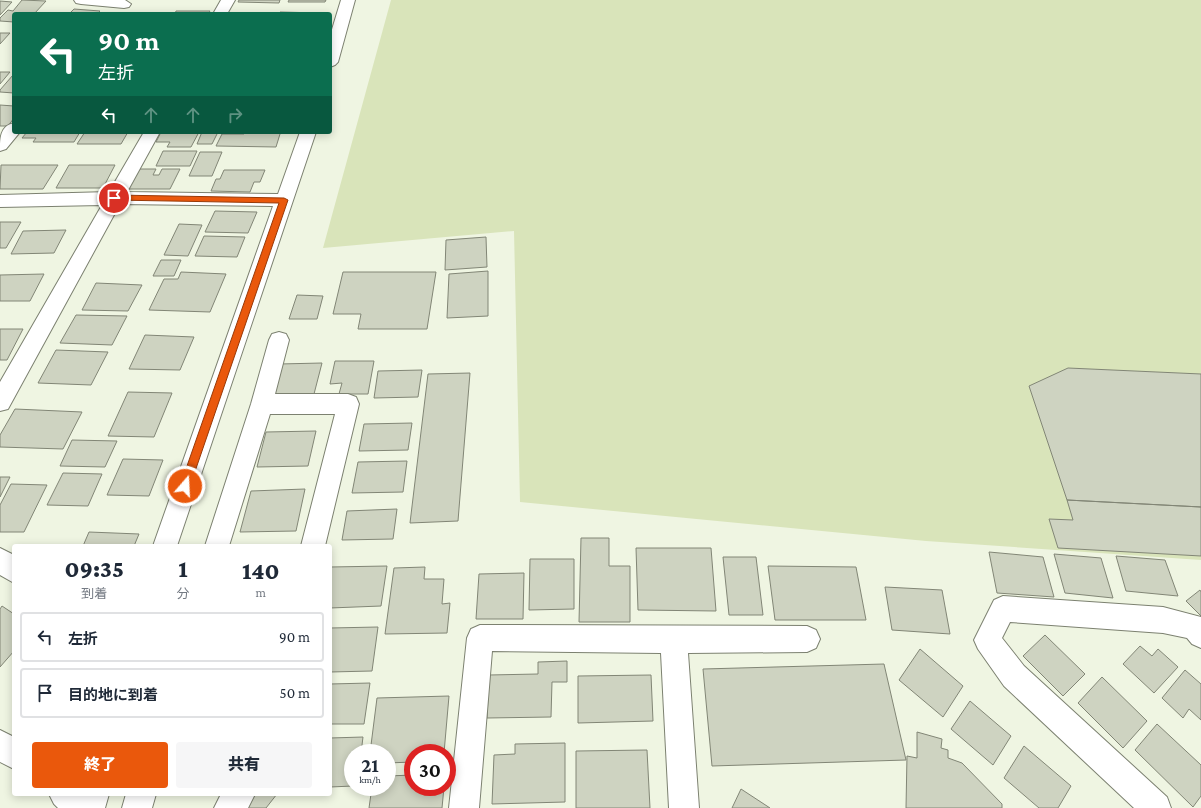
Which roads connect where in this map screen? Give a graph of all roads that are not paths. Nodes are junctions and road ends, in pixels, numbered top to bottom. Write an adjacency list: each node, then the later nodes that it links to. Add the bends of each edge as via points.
1 (81, 0): 4 (street)
2 (228, 0): 5 (street)
3 (348, 0): 6 (street)
4 (123, 6)
5 (221, 12)
6 (334, 36): 7 (street)
7 (332, 49)
8 (151, 134): 10 (street)
9 (307, 134): 12 (street)
10 (114, 198): 11 (street); 12 (street); 14 (street)
11 (0, 200)
12 (284, 200): 16 (street)
13 (279, 340): 15 (street)
14 (0, 402)
15 (262, 404): 17 (street); 18 (street, via 348,404)
16 (166, 544)
17 (218, 544)
18 (313, 544)
19 (0, 560): 20 (street)
20 (12, 569)
21 (1201, 634): 36 (street, via 1194,627 1162,620 1003,609 987,640 1014,676)
22 (807, 638): 23 (street)
23 (674, 640): 34 (street, via 480,638); 35 (street)
24 (0, 744): 25 (street)
25 (12, 753)
26 (67, 796): 30 (street)
27 (93, 796): 31 (street)
28 (140, 796): 32 (street)
29 (238, 796): 33 (street)
30 (82, 808)
31 (90, 808)
32 (137, 808)
33 (229, 808)
34 (464, 808)
35 (684, 808)
36 (1156, 808)

